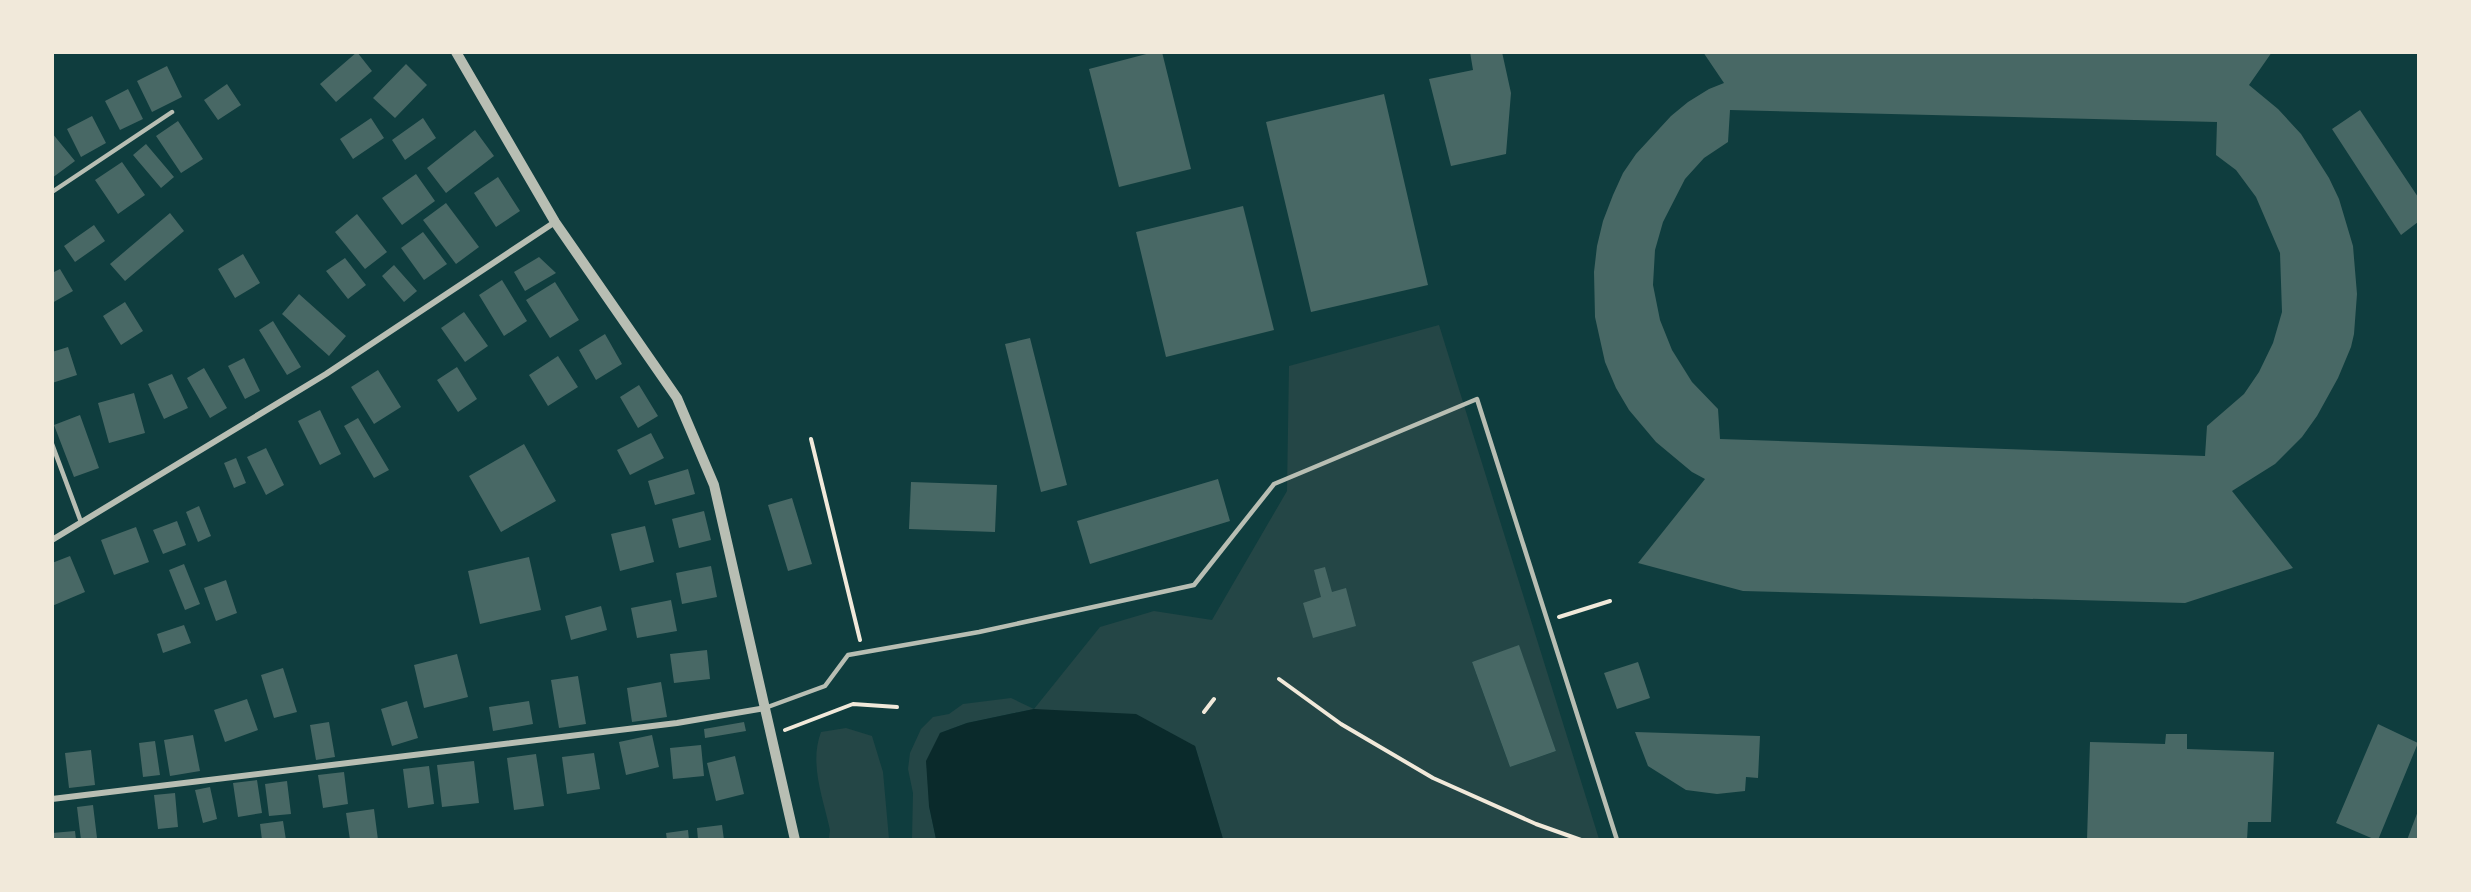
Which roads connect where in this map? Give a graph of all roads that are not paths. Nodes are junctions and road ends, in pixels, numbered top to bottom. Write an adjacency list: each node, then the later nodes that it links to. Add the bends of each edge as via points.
1 (456, 52): 4 (street)
2 (172, 112): 3 (lane)
3 (52, 192)
4 (555, 222): 6 (street, via 326,374); 8 (street, via 677,398 714,485)
5 (52, 444): 6 (lane)
6 (81, 522): 7 (street)
7 (52, 540)
8 (765, 708): 9 (street, via 665,725); 10 (street); 11 (lane, via 825,686 848,655 979,632 1194,585 1275,484 1477,399)
9 (52, 799)
10 (795, 840)
11 (1617, 840)

